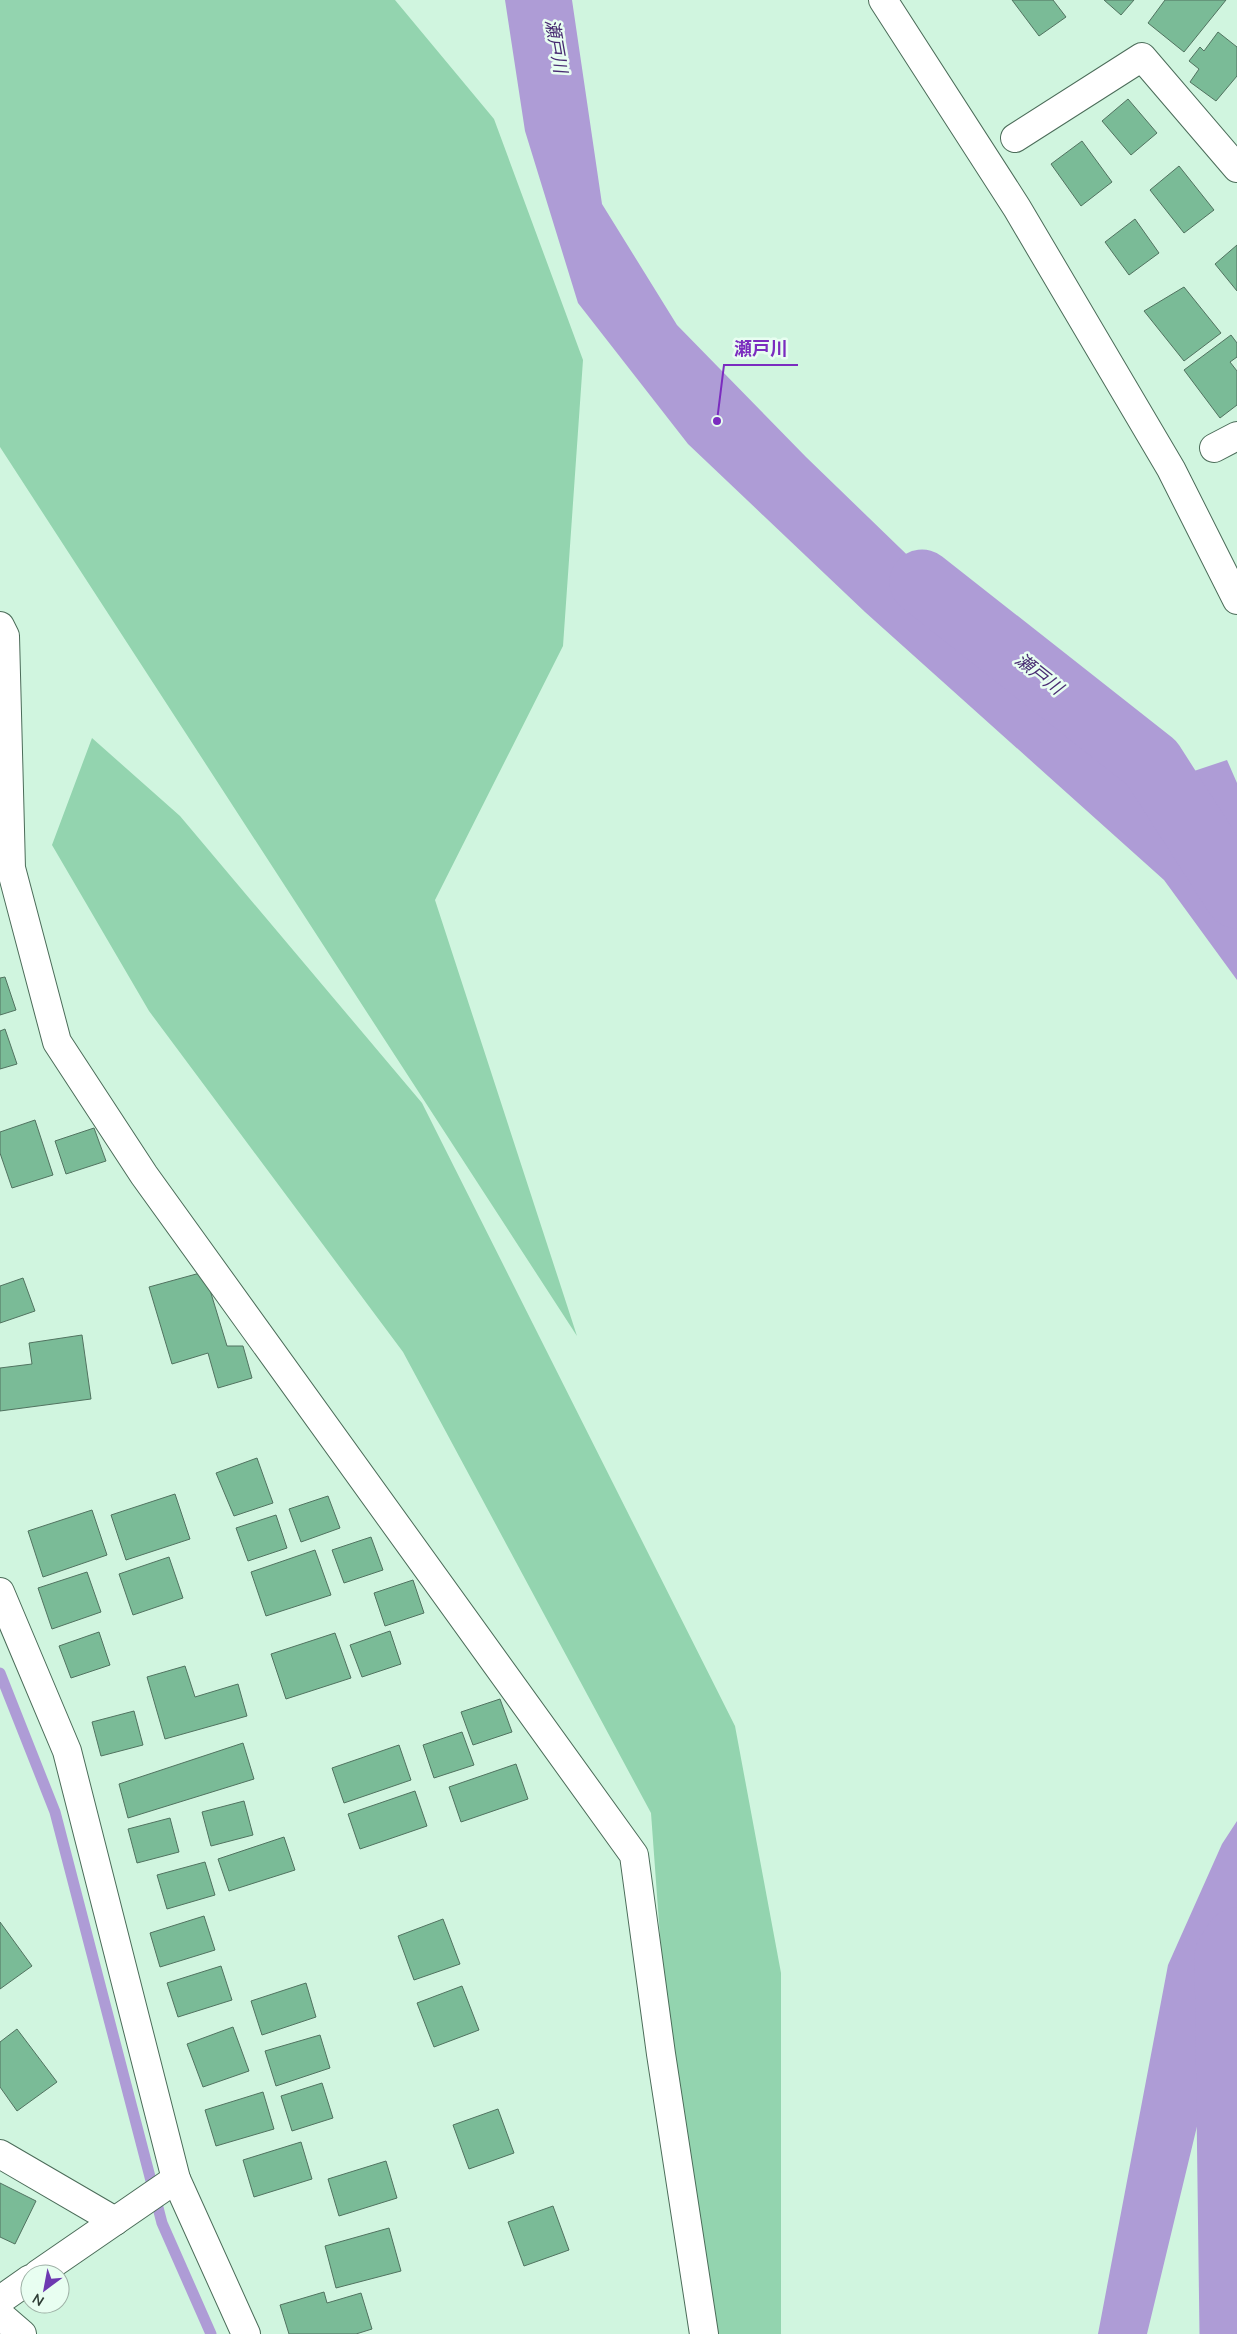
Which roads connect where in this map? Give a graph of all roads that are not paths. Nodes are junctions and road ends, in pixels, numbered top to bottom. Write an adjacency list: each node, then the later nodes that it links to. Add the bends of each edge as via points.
1 (883, 0): 4 (street, via 1017,208 1142,418)
2 (1015, 138): 3 (street, via 1142,58)
3 (1237, 168)
4 (1237, 600)
5 (0, 626): 6 (street, via 5,636)
6 (5, 762): 17 (street, via 11,868 57,1042 150,1184 634,1855)
7 (0, 1592): 9 (street, via 67,1751)
8 (0, 2154): 10 (street)
9 (176, 2179): 10 (street); 16 (street)
10 (115, 2221): 11 (street)
11 (53, 2264)
12 (20, 2286): 13 (street)
13 (0, 2300)
14 (0, 2315): 15 (street)
15 (22, 2334)
16 (246, 2334)
17 (704, 2334)

